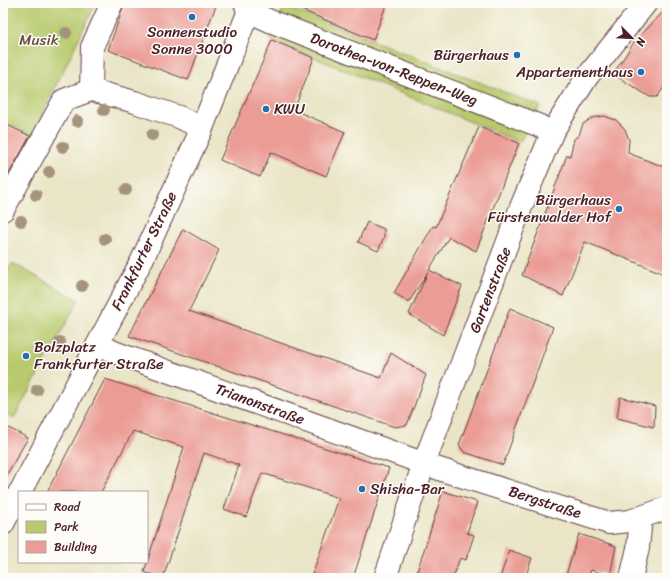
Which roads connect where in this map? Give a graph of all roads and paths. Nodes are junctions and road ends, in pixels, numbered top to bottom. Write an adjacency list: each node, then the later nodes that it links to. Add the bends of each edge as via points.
1 (112, 3): 4 (street, via 92,48)
2 (646, 3): 9 (street, Gartenstraße, via 586,77 553,131 521,207)
3 (248, 6): 5 (street, Dorothea-von-Reppen-Weg); 6 (street, Frankfurter Straße)
4 (91, 90): 6 (street, via 149,107); 7 (street, via 64,100)
5 (540, 126)
6 (202, 128): 8 (street, Frankfurter Straße, via 142,260)
7 (3, 210)
8 (98, 344): 9 (street, Trianonstraße, via 114,352); 10 (street, Frankfurter Straße)
9 (424, 463): 13 (street, Bergstraße, via 609,523); 15 (street, Gartenstraße)
10 (20, 491)
11 (18, 495): 14 (street, Frankfurter Straße)
12 (667, 508): 13 (street, Bergstraße)
13 (641, 518): 16 (street)
14 (3, 524)
15 (385, 578)
16 (631, 578)

